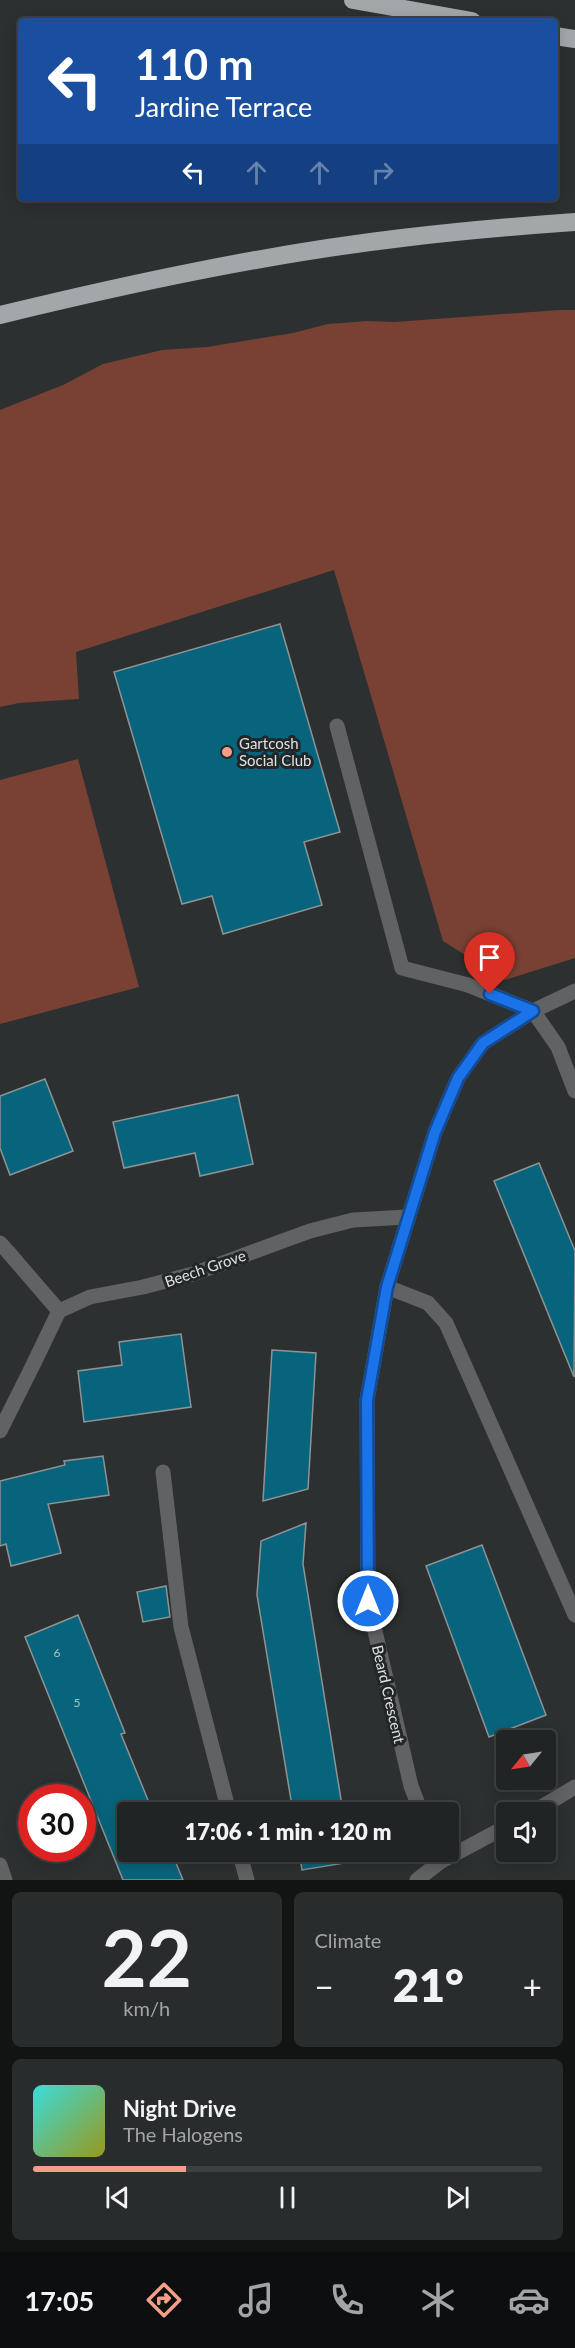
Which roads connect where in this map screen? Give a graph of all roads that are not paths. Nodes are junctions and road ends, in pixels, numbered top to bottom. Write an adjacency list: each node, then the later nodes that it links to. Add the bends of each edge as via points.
1 (353, 0): 2 (highway)
2 (455, 18)
3 (558, 36): 4 (highway)
4 (575, 39)
5 (575, 222): 6 (highway, via 402,238 231,264)
6 (0, 315)
7 (337, 726): 9 (street, via 402,968 468,985)
8 (575, 991): 9 (street, Beard Crescent)
9 (533, 1011): 10 (street, via 558,1047); 11 (street, Beard Crescent, via 483,1043 458,1078)
10 (575, 1090)
11 (407, 1217): 13 (street, Beard Crescent); 14 (street, Beech Grove, via 353,1220 310,1231 193,1274 90,1297)
12 (4, 1248): 14 (street)
13 (387, 1287): 17 (street, via 428,1303 446,1323); 20 (street, Beard Crescent, via 367,1400 368,1601)
14 (59, 1311): 15 (street)
15 (0, 1431)
16 (163, 1472): 19 (street, via 181,1627)
17 (575, 1615)
18 (575, 1787): 21 (street)
19 (226, 1802)
20 (417, 1802)
21 (550, 1802)
22 (496, 1831): 23 (street)
23 (459, 1848)
24 (242, 1862): 28 (street)
25 (433, 1862): 29 (street)
26 (0, 1865): 27 (street)
27 (5, 1880)
28 (247, 1880)
29 (417, 1880)

